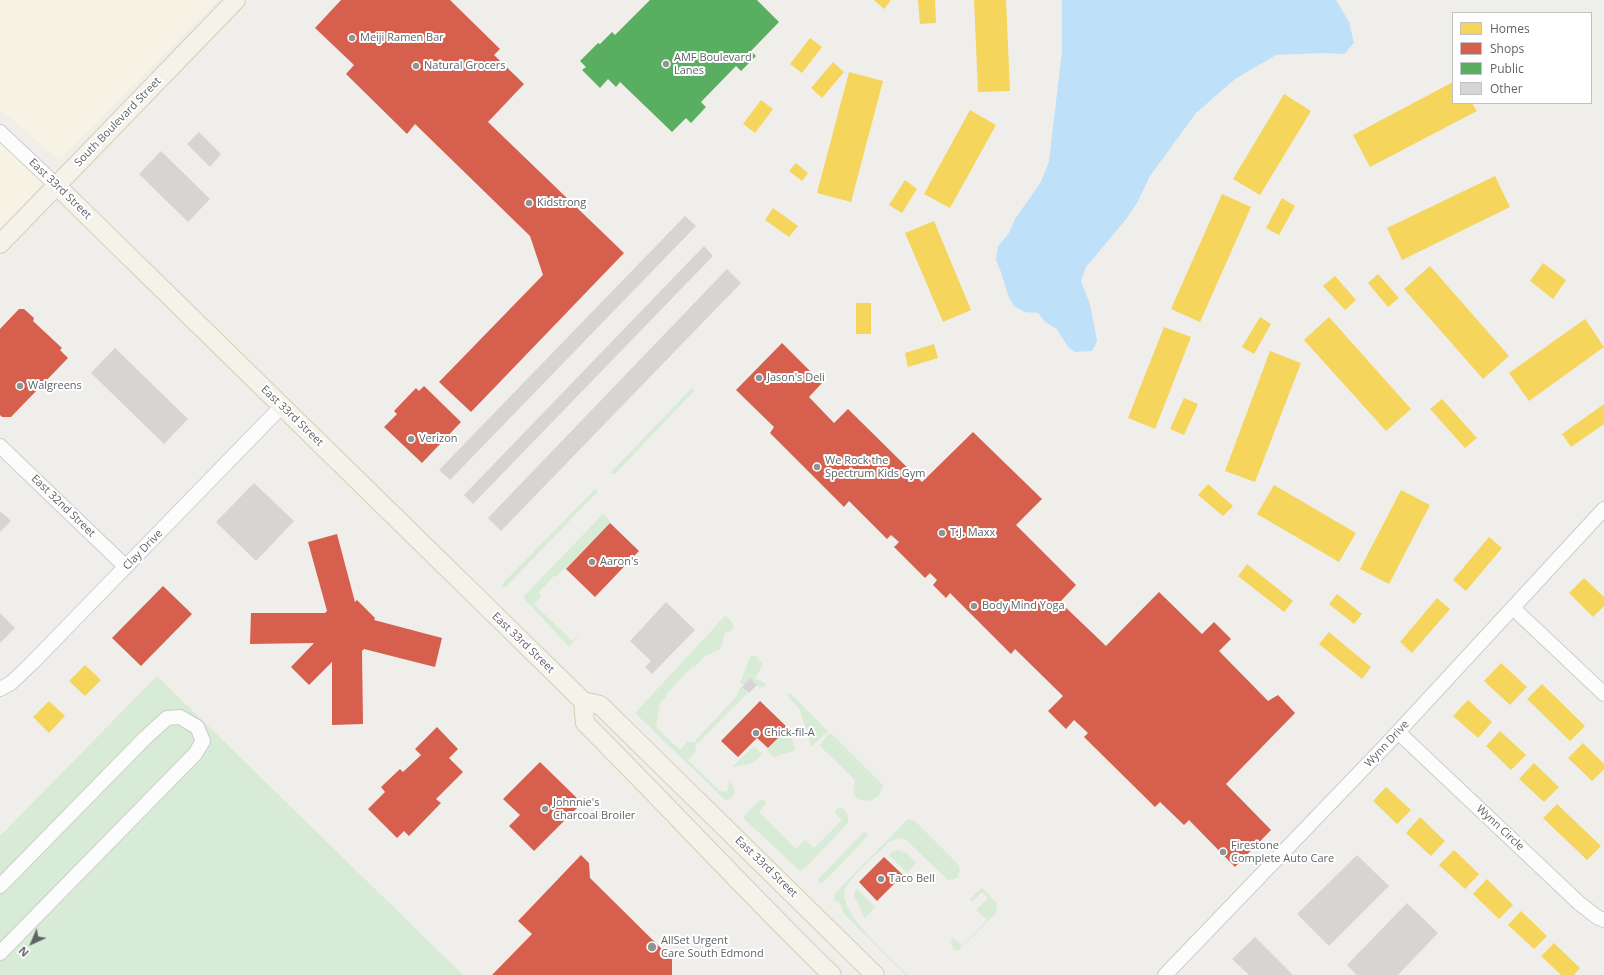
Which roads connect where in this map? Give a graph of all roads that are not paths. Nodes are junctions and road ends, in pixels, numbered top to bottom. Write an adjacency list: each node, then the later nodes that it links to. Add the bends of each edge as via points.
1 (236, 0): 3 (main road, South Boulevard Street)
2 (0, 132): 3 (street, East 33rd Street)
3 (56, 185): 4 (main road, South Boulevard Street); 5 (main road, East 33rd Street)
4 (0, 244)
5 (282, 406): 8 (street, Clay Drive); 12 (main road, East 33rd Street)
6 (0, 446): 8 (street, East 32nd Street)
7 (1604, 509): 9 (street, Wynn Drive)
8 (126, 567): 10 (street, Clay Drive, via 19,676)
9 (1513, 608): 11 (street); 13 (street, Wynn Drive)
10 (0, 689)
11 (1604, 694)
12 (583, 701): 17 (main road, via 585,724); 18 (main road, East 33rd Street, via 600,705)
13 (1398, 732): 15 (street, Wynn Circle, via 1579,903); 19 (street, Wynn Drive)
14 (0, 886): 16 (street, via 166,718 180,717 197,727 203,741 195,754)
15 (1604, 920)
16 (0, 953)
17 (832, 975)
18 (875, 975)
19 (1166, 975)

